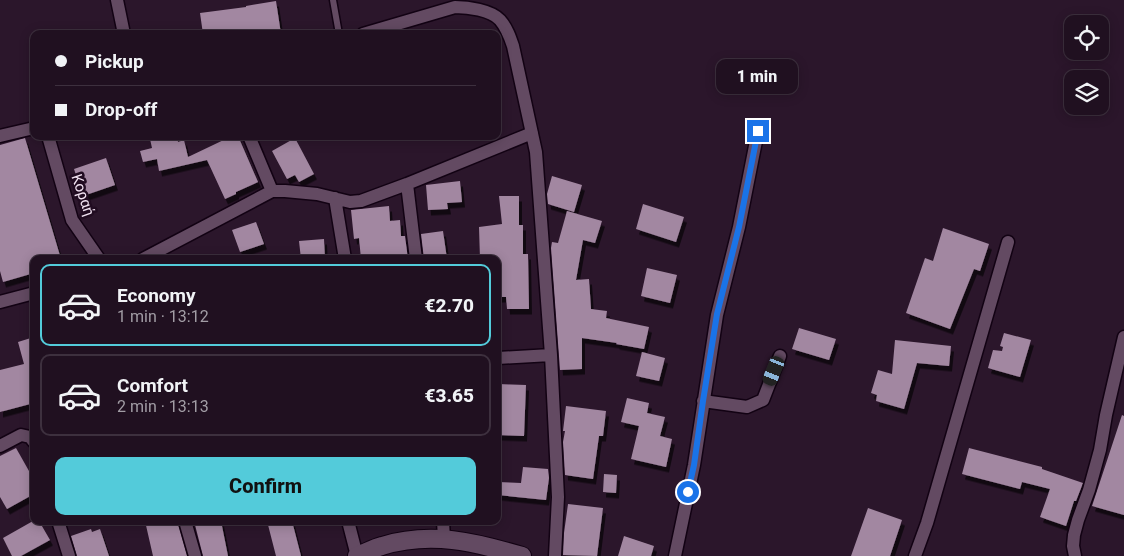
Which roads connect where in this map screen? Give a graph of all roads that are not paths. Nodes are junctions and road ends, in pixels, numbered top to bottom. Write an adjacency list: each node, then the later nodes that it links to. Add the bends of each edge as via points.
1 (117, 0): 3 (street)
2 (333, 0): 4 (lane)
3 (123, 30)
4 (338, 30)
5 (377, 30): 8 (street, via 466,6 499,19 513,46)
6 (30, 129): 9 (street)
7 (758, 131): 26 (street, via 717,314)
8 (532, 133): 12 (street); 23 (street, via 537,159)
9 (0, 136)
10 (49, 140): 16 (street, Κοραή, via 72,220)
11 (251, 140): 13 (street)
12 (407, 184): 14 (street, via 361,201); 19 (street)
13 (272, 191): 14 (street); 17 (street)
14 (335, 198): 18 (street)
15 (1008, 242): 39 (street)
16 (96, 255)
17 (151, 255)
18 (344, 255)
19 (416, 255)
20 (30, 295): 21 (street)
21 (0, 302)
22 (1124, 336): 40 (street, via 1100,450 1074,535)
23 (551, 355): 25 (street); 37 (street, via 558,497)
24 (780, 356): 26 (street, via 763,400 746,407)
25 (501, 358)
26 (703, 401): 38 (street, via 694,465)
27 (30, 437): 28 (street, via 21,435)
28 (0, 446)
29 (59, 525): 33 (street)
30 (186, 525): 34 (street)
31 (349, 525): 35 (street)
32 (444, 530): 35 (main road, via 433,538 382,546); 36 (main road, via 459,540)
33 (69, 556)
34 (195, 556)
35 (357, 556)
36 (522, 556)
37 (555, 556)
38 (675, 556)
39 (915, 556)
40 (1076, 556)

